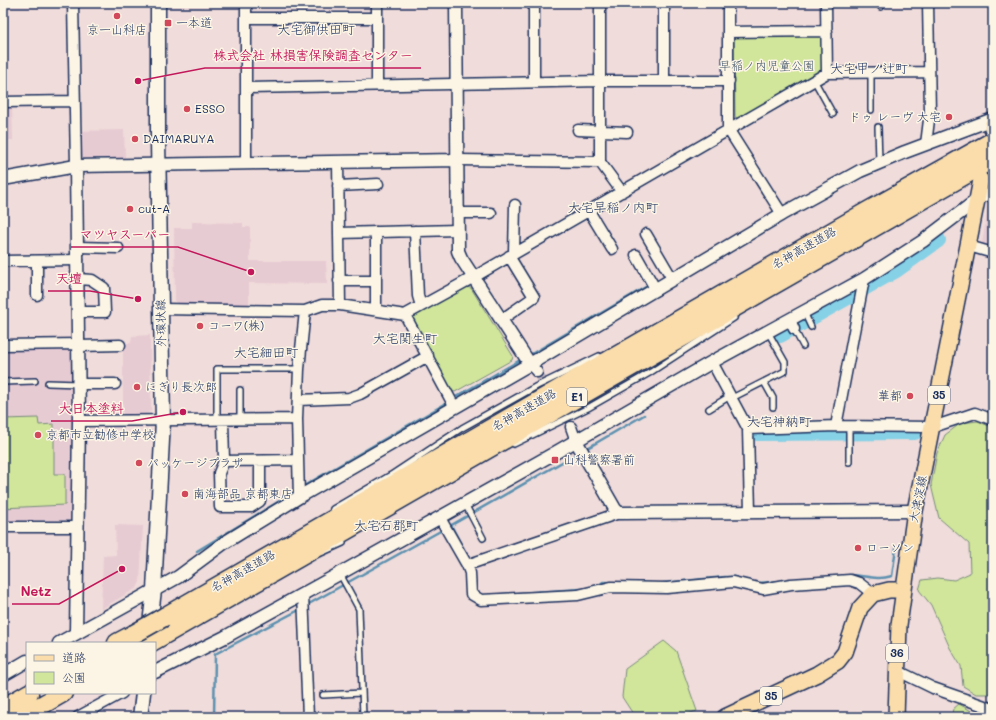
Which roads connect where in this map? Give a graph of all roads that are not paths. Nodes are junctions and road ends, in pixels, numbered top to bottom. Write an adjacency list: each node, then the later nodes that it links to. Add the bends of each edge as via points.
1 (73, 3): 27 (street)
2 (158, 3): 44 (main road, 外環状線)
3 (246, 3): 12 (street)
4 (377, 3): 13 (street)
5 (456, 3): 24 (street)
6 (534, 3): 23 (street)
7 (600, 3): 20 (street)
8 (664, 3): 21 (street)
9 (728, 3): 15 (street)
10 (826, 3): 14 (street)
11 (928, 3): 17 (street)
12 (246, 18): 13 (street); 26 (street)
13 (377, 18): 25 (street)
14 (826, 31): 15 (street); 18 (street)
15 (728, 32): 22 (street)
16 (871, 72): 17 (street); 18 (street); 29 (lane)
17 (928, 72): 37 (street, via 930,112)
18 (827, 73): 19 (street)
19 (814, 80): 30 (lane); 34 (street)
20 (600, 81): 21 (street); 23 (street); 35 (street)
21 (664, 81): 22 (street)
22 (729, 81): 34 (street)
23 (534, 82): 24 (street)
24 (457, 84): 25 (street); 39 (street)
25 (377, 85): 26 (street)
26 (246, 88): 42 (street)
27 (74, 101): 28 (street); 45 (street)
28 (3, 102)
29 (871, 110)
30 (834, 114)
31 (878, 127): 43 (lane)
32 (993, 128): 37 (street); 55 (highway, 名神高速道路 / E1)
33 (578, 130): 35 (street)
34 (728, 130): 50 (street); 58 (street)
35 (600, 131): 36 (street); 41 (street)
36 (628, 132)
37 (926, 144): 43 (street)
38 (993, 159): 59 (highway, 名神高速道路 / E1)
39 (458, 160): 40 (street); 41 (street); 56 (street)
40 (338, 162): 42 (street); 49 (street)
41 (600, 162): 50 (street)
42 (246, 163): 44 (street)
43 (879, 163): 58 (street)
44 (159, 164): 45 (street); 87 (main road, 外環状線)
45 (76, 166): 46 (street); 68 (street)
46 (3, 179)
47 (981, 180): 52 (main road, 大津淀線 / 35)
48 (378, 184): 49 (street)
49 (338, 186): 65 (street)
50 (622, 192): 54 (street)
51 (993, 192): 52 (street)
52 (977, 200): 67 (main road, 大津淀線 / 35); 80 (street, via 923,241)
53 (515, 205): 72 (street)
54 (589, 211): 70 (street); 72 (street)
55 (866, 212): 60 (lane); 155 (highway, 名神高速道路 / E1, bridge, via 259,559 164,617)
56 (458, 213): 57 (street); 61 (street)
57 (491, 213)
58 (782, 214): 79 (street)
59 (896, 214): 63 (lane); 147 (highway, 名神高速道路 / E1)
60 (836, 222)
61 (458, 230): 62 (street); 77 (street, via 458,251)
62 (415, 231): 64 (street); 86 (street, via 418,296)
63 (881, 231)
64 (376, 232): 65 (street); 82 (street)
65 (339, 233): 81 (street)
66 (646, 234): 79 (street)
67 (969, 246): 71 (street); 128 (main road, 大津淀線 / 35)
68 (78, 247): 69 (street); 74 (street)
69 (118, 248)
70 (612, 249)
71 (993, 253)
72 (512, 255): 77 (street); 94 (street, via 534,297)
73 (636, 255): 83 (street)
74 (78, 260): 76 (street); 78 (street)
75 (3, 261): 76 (street)
76 (37, 261): 84 (street)
77 (474, 277): 86 (street); 94 (street)
78 (78, 279): 90 (street); 90 (street, via 92,280 104,288 105,312)
79 (673, 280): 83 (street)
80 (864, 280): 93 (street); 125 (street)
81 (339, 281): 82 (street); 85 (street)
82 (376, 281): 88 (street)
83 (656, 290): 105 (street)
84 (37, 295)
85 (340, 305): 88 (street); 89 (street, via 322,305)
86 (421, 306): 91 (street)
87 (160, 309): 89 (street); 124 (main road, 外環状線)
88 (376, 310): 91 (street)
89 (305, 311): 106 (street)
90 (79, 312): 99 (street)
91 (406, 314): 103 (street)
92 (737, 316): 131 (lane, via 645,376)
93 (806, 317): 95 (street); 96 (lane)
94 (501, 320): 105 (street)
95 (792, 325): 97 (street); 101 (lane)
96 (811, 327)
97 (768, 332): 104 (street); 109 (lane, via 785,362 785,371)
98 (3, 345): 99 (street)
99 (79, 345): 100 (street); 111 (street)
100 (120, 345)
101 (803, 346)
102 (605, 353): 139 (lane, via 537,386 462,428 391,475)
103 (428, 356): 115 (street, via 349,398); 116 (street)
104 (712, 362): 114 (street); 130 (street)
105 (533, 368): 116 (street)
106 (299, 369): 115 (street); 120 (lane, via 217,369)
107 (35, 381): 108 (lane)
108 (3, 382)
109 (764, 382): 114 (lane); 117 (lane, via 773,398)
110 (48, 383): 111 (lane)
111 (78, 384): 112 (street); 123 (street)
112 (116, 384)
113 (240, 390): 121 (lane)
114 (731, 397): 118 (lane); 129 (street)
115 (298, 400): 119 (street)
116 (454, 406): 136 (street)
117 (773, 407)
118 (709, 409)
119 (297, 418): 121 (street); 132 (street)
120 (220, 420): 121 (street); 124 (street); 133 (street)
121 (240, 420)
122 (993, 420): 128 (street, via 975,413)
123 (79, 421): 124 (street); 144 (street)
124 (163, 421): 150 (main road, 外環状線)
125 (836, 426): 127 (street); 129 (street)
126 (571, 427): 130 (street)
127 (849, 427): 128 (street); 135 (lane)
128 (932, 427): 138 (main road, 大津淀線 / 35)
129 (748, 429): 141 (street)
130 (576, 441): 137 (street); 140 (street)
131 (511, 446)
132 (298, 460): 134 (street); 136 (street)
133 (224, 461): 134 (street); 134 (street, via 219,473 220,507 251,507 260,501)
134 (260, 461)
135 (849, 462)
136 (299, 497): 150 (street, via 224,543 178,577)
137 (468, 511): 142 (street); 145 (lane)
138 (914, 511): 141 (street); 151 (main road, 大津淀線 / 35)
139 (328, 512)
140 (619, 512): 141 (street); 148 (street)
141 (750, 512)
142 (444, 524): 148 (street); 149 (street)
143 (3, 527): 144 (street)
144 (78, 527): 154 (street)
145 (483, 538)
146 (347, 540): 147 (lane, via 327,552)
147 (293, 561): 155 (highway, 名神高速道路 / E1)
148 (466, 564): 153 (street, via 470,573 471,594 481,600 578,595 611,587 668,588 734,582 763,589 805,579 850,580 859,583)
149 (342, 578): 152 (street); 162 (lane, via 360,609)
150 (154, 590): 154 (street); 155 (main road, 外環状線)
151 (903, 590): 153 (main road); 159 (main road, 36)
152 (303, 594): 160 (street); 174 (street)
153 (873, 594): 175 (main road, 35, via 860,608 845,652 838,661 817,674)
154 (76, 633): 156 (street)
155 (148, 639): 157 (highway, 名神高速道路 / E1)
156 (61, 642)
157 (125, 642)
158 (26, 662): 161 (street)
159 (896, 670): 169 (street, via 933,688); 176 (main road, 36)
160 (156, 671)
161 (3, 675)
162 (362, 693): 167 (lane); 170 (lane)
163 (27, 694): 168 (highway)
164 (61, 694): 171 (highway)
165 (120, 694): 172 (street)
166 (143, 694): 173 (main road)
167 (323, 695)
168 (3, 708)
169 (993, 709)
170 (363, 716)
171 (21, 717)
172 (78, 717)
173 (140, 717)
174 (308, 717)
175 (725, 717)
176 (896, 717)

